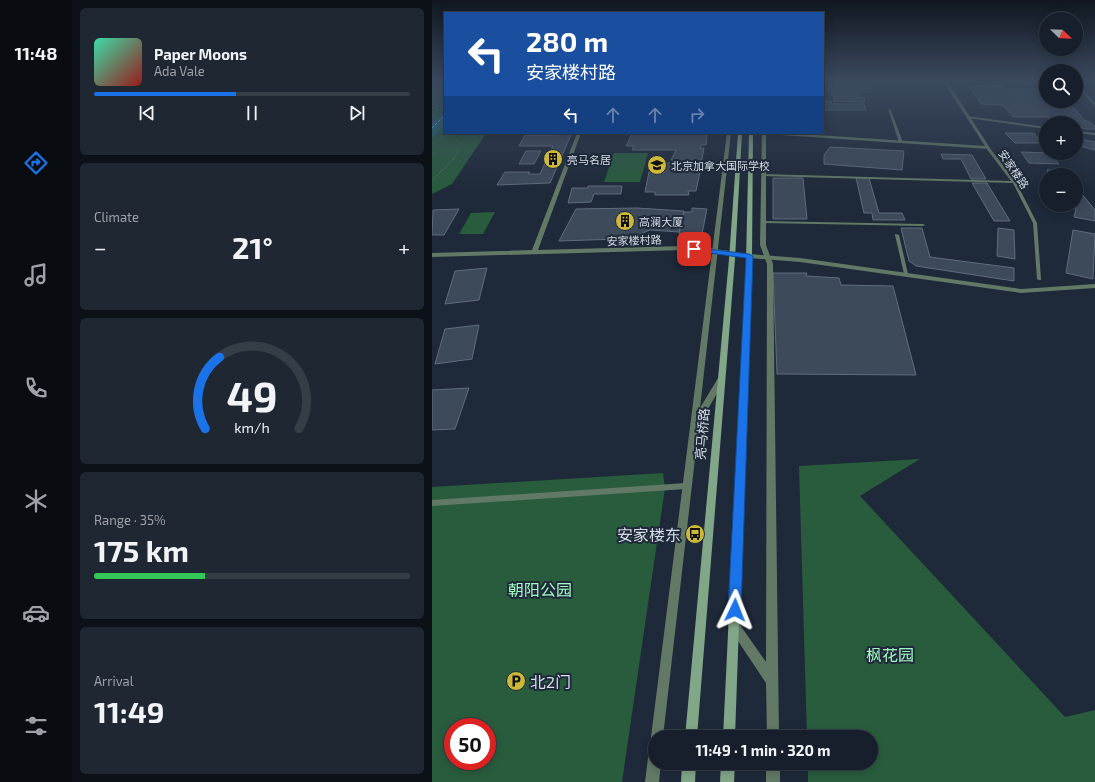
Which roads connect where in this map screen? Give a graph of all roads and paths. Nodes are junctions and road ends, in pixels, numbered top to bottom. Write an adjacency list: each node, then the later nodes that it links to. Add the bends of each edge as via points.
1 (892, 117): 15 (street)
2 (968, 117): 17 (street, 安家楼路)
3 (971, 117): 4 (street)
4 (1039, 127)
5 (1083, 133): 14 (street)
6 (448, 134): 16 (path)
7 (456, 134): 21 (path, via 460,145 457,154)
8 (579, 134): 27 (street)
9 (729, 134): 26 (street)
10 (740, 134): 28 (main road, 亮马桥路)
11 (751, 134): 30 (main road)
12 (765, 134): 20 (street)
13 (780, 134): 15 (street)
14 (1095, 134)
15 (901, 142): 17 (street)
16 (432, 143)
17 (988, 148): 22 (lane, 安家楼路)
18 (432, 153): 19 (path, via 435,154)
19 (432, 159)
20 (763, 175): 22 (lane); 23 (street)
21 (432, 181)
22 (1014, 182): 33 (lane, 安家楼路, via 1035,223)
23 (763, 222): 24 (lane); 31 (street, via 762,245)
24 (923, 225)
25 (897, 235): 32 (lane)
26 (715, 251): 27 (street, 安家楼村路, via 684,248); 28 (street, 安家楼村路); 36 (street)
27 (534, 252): 29 (street, 安家楼村路)
28 (732, 254): 30 (street, 安家楼村路); 35 (main road, 亮马桥路)
29 (432, 255)
30 (749, 256): 31 (street, 安家楼村路); 39 (main road)
31 (769, 258): 32 (street, 安家楼村路); 40 (street)
32 (906, 274): 34 (street, 安家楼村路, via 1021,291)
33 (1039, 278)
34 (1095, 286)
35 (721, 380): 36 (street); 42 (main road, 亮马桥路)
36 (694, 425): 37 (street)
37 (686, 486): 38 (lane); 41 (street)
38 (432, 503)
39 (734, 626): 40 (street); 43 (main road)
40 (772, 681): 44 (street)
41 (658, 730)
42 (692, 730)
43 (729, 730)
44 (773, 730)
45 (654, 770): 49 (street)
46 (689, 770): 50 (main road)
47 (728, 770): 51 (main road)
48 (773, 770): 52 (street)
49 (652, 782)
50 (688, 782)
51 (728, 782)
52 (773, 782)

